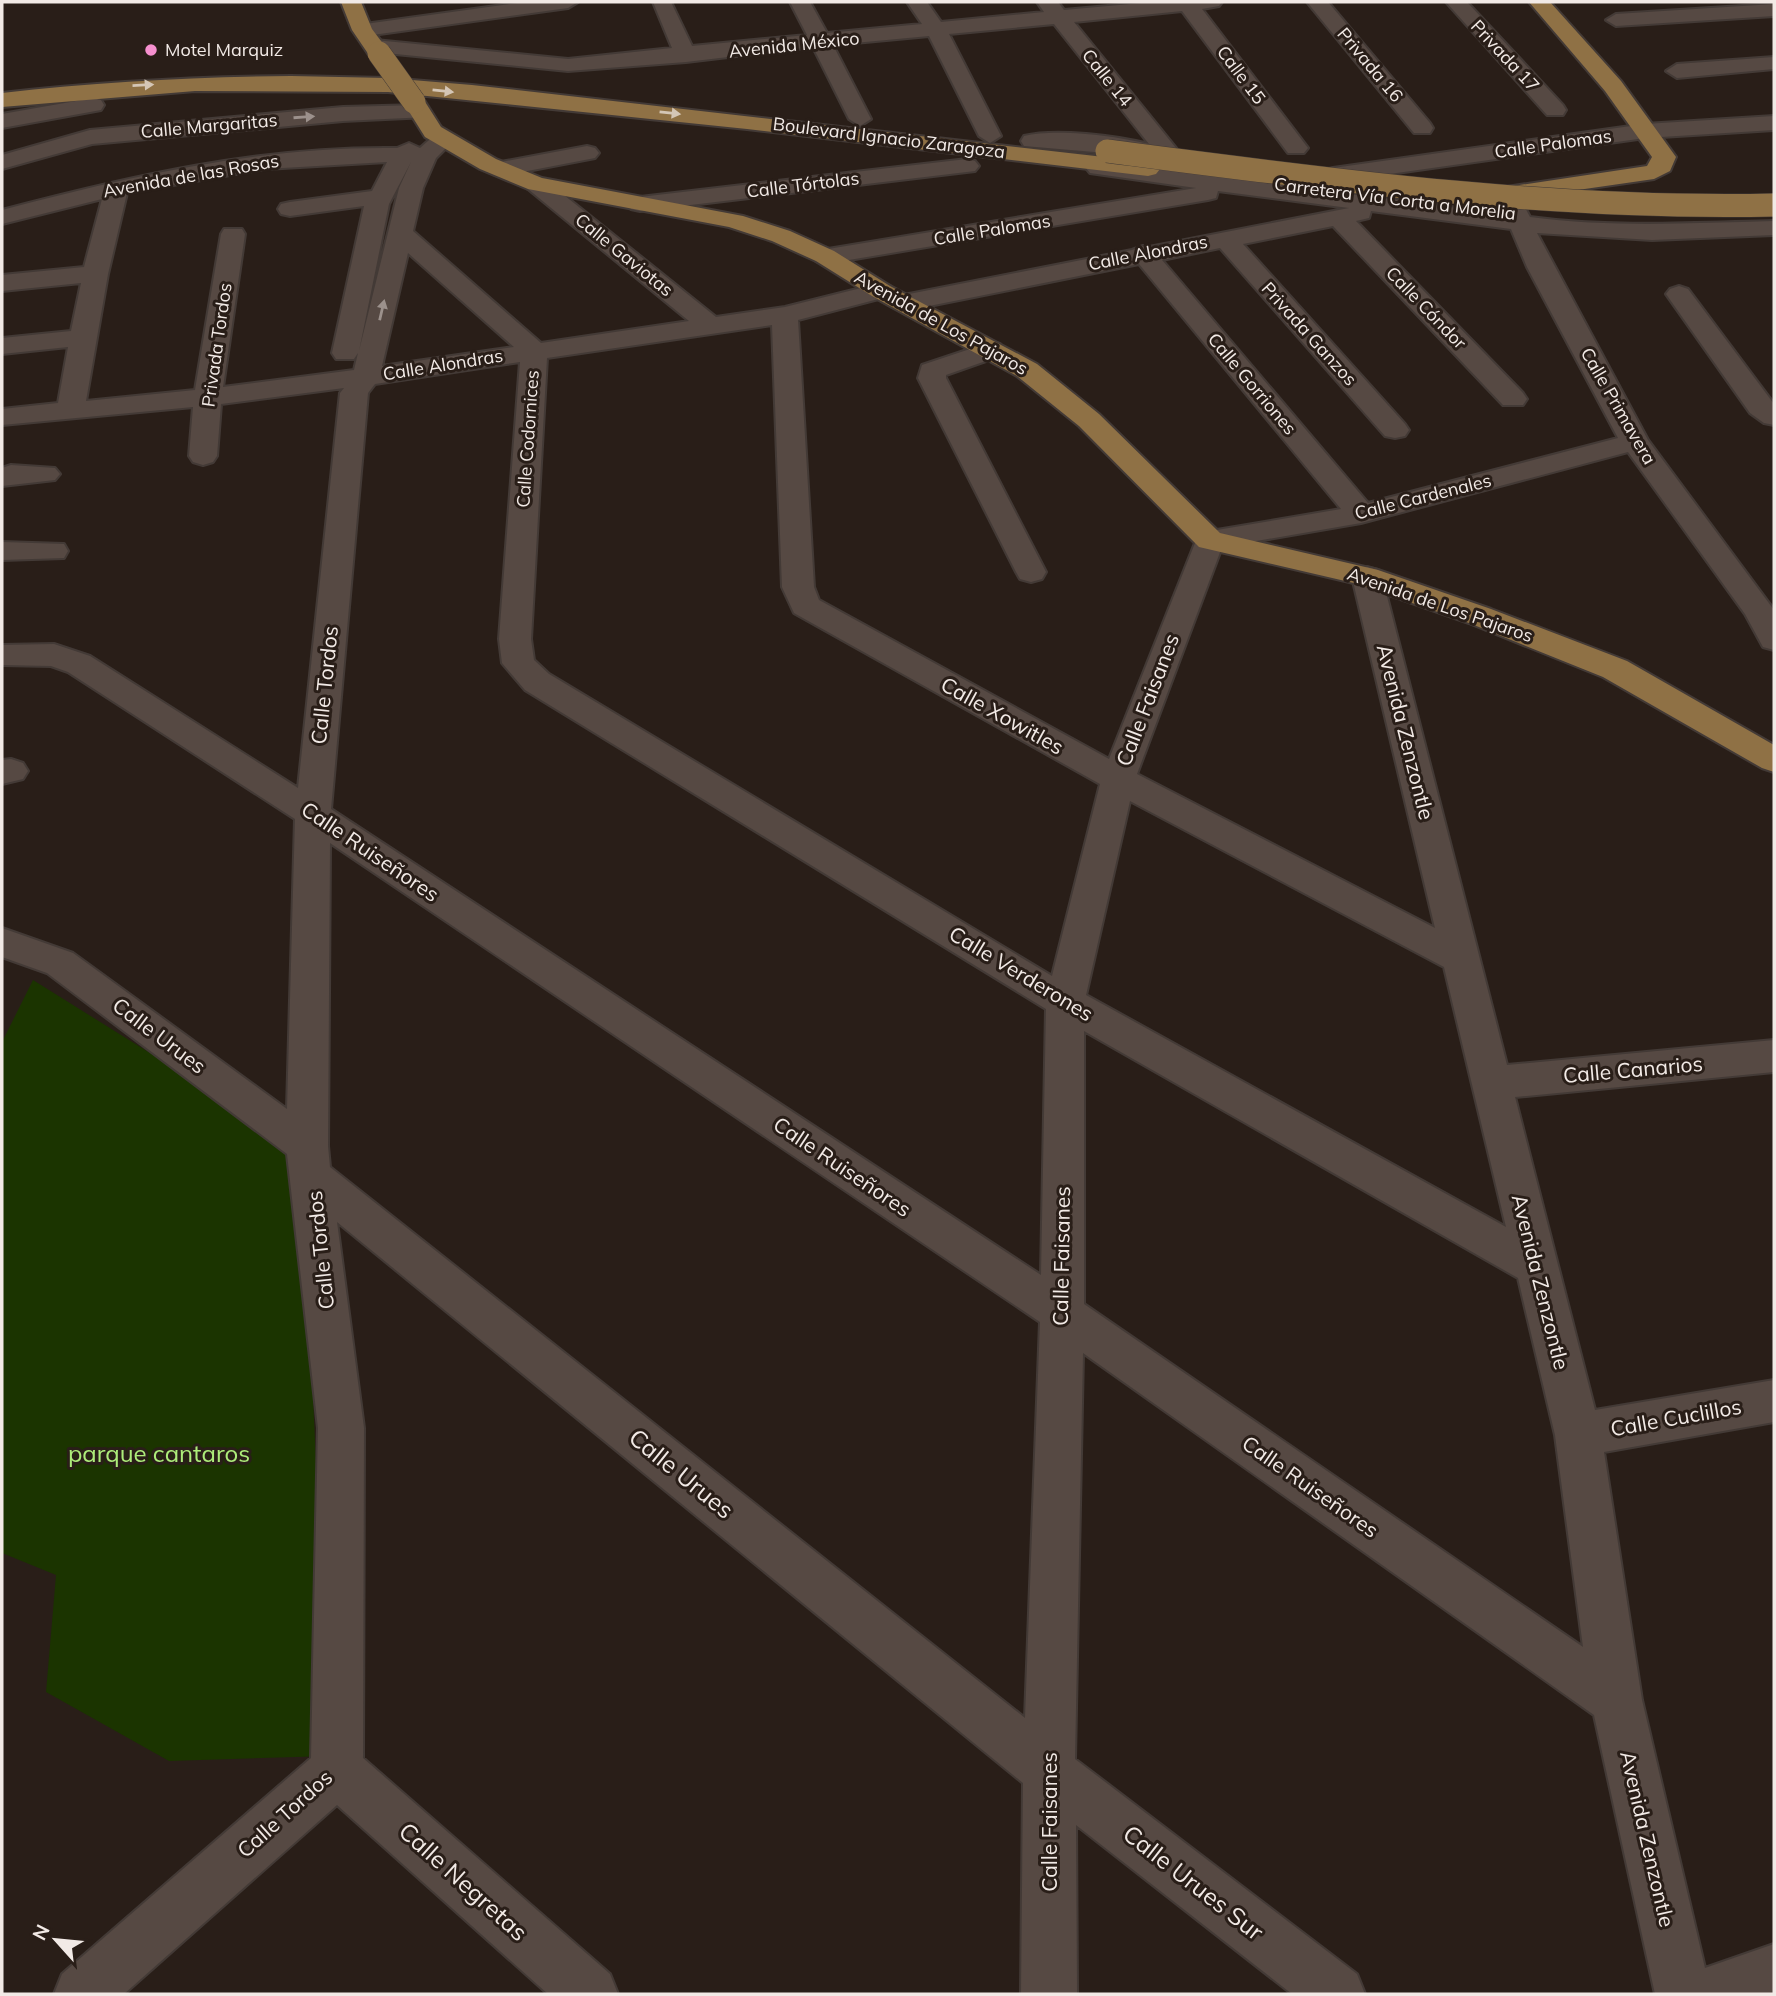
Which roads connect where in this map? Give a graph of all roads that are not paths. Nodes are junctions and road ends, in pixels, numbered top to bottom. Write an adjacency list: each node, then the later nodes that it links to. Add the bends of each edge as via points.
1 (351, 2): 16 (main road)
2 (568, 2): 11 (street)
3 (800, 2): 17 (street)
4 (917, 2): 15 (street)
5 (1212, 2): 9 (street, Avenida México)
6 (1317, 2): 32 (street, Privada 16)
7 (1456, 2): 28 (street, Privada 17)
8 (1539, 2): 33 (main road, via 1613,86)
9 (1187, 3): 12 (street, Avenida México); 38 (street, Calle 15)
10 (662, 4): 18 (street)
11 (522, 8): 16 (street); 22 (street)
12 (1052, 10): 15 (street, Avenida México); 40 (street, Calle 14)
13 (1774, 10): 14 (street)
14 (1616, 20)
15 (937, 31): 17 (street, Avenida México); 35 (street)
16 (372, 43): 22 (street, Avenida México); 27 (main road, bridge)
17 (822, 43): 18 (street, Avenida México); 29 (street)
18 (686, 56): 22 (street, Avenida México)
19 (255, 61): 24 (main road, via 174,63)
20 (322, 61): 29 (main road, Boulevard Ignacio Zaragoza, via 415,65)
21 (1774, 63): 23 (street)
22 (546, 64)
23 (1677, 71)
24 (2, 84)
25 (95, 96): 26 (main road, Boulevard Ignacio Zaragoza); 30 (street); 34 (street); 37 (main road, Boulevard Ignacio Zaragoza, one-way to 37, via 258,81 391,85)
26 (2, 100)
27 (417, 107): 34 (street, Calle Margaritas, one-way to 27); 36 (main road)
28 (1555, 110)
29 (860, 119): 35 (main road, Boulevard Ignacio Zaragoza)
30 (2, 121)
31 (1774, 123): 33 (street, Calle Palomas)
32 (1423, 128)
33 (1645, 131): 44 (street, Calle Palomas); 48 (main road, via 1664,157 1654,172)
34 (90, 136): 41 (street, Calle Margaritas)
35 (990, 136): 37 (main road, Boulevard Ignacio Zaragoza)
36 (426, 145): 43 (main road); 46 (street, Avenida de las Rosas, via 264,160); 50 (street, Calle Tordos); 60 (street, Calle Tordos)
37 (1025, 147): 40 (street, Boulevard Ignacio Zaragoza, via 1081,142); 47 (street, Boulevard Ignacio Zaragoza, via 1066,164); 52 (main road, Carretera Vía Corta a Morelia, bridge, via 1107,151 1464,197 1597,207); 57 (main road, Carretera Vía Corta a Morelia, via 1148,169 1546,216)
38 (1296, 148)
39 (587, 153): 43 (street)
40 (1168, 153): 44 (street, Boulevard Ignacio Zaragoza)
41 (2, 162)
42 (967, 166): 51 (street, Calle Tórtolas)
43 (501, 169): 45 (main road)
44 (1333, 175): 48 (street, Boulevard Ignacio Zaragoza)
45 (536, 184): 51 (main road); 72 (street, Calle Gaviotas)
46 (117, 186): 55 (street, Avenida de las Rosas); 67 (street)
47 (1241, 187): 53 (street, Boulevard Ignacio Zaragoza); 65 (street, Calle Palomas)
48 (1508, 193): 49 (street, Boulevard Ignacio Zaragoza); 58 (street, Calle Primavera)
49 (1774, 196)
50 (380, 198): 54 (street); 77 (street, Calle Tordos, via 343,363)
51 (640, 204): 65 (main road, Avenida de Los Pajaros, via 734,222)
52 (1774, 205)
53 (1393, 206): 56 (street, Calle Alondras); 58 (street, Boulevard Ignacio Zaragoza)
54 (290, 209)
55 (2, 217)
56 (1338, 217): 63 (street, Calle Alondras); 79 (street, Calle Cóndor)
57 (1774, 217)
58 (1519, 224): 61 (street, Boulevard Ignacio Zaragoza); 66 (street, Calle Primavera)
59 (1774, 228): 61 (street, Boulevard Ignacio Zaragoza)
60 (400, 233): 76 (street, Calle Codornices); 77 (street, Calle Tordos, one-way to 60)
61 (1651, 233): 66 (street)
62 (233, 234): 78 (street, Privada Tordos)
63 (1224, 238): 64 (street, Calle Alondras); 83 (street, Privada Ganzos)
64 (1143, 253): 70 (street, Calle Alondras); 88 (street, Calle Gorriones)
65 (825, 256): 70 (main road, Avenida de Los Pajaros)
66 (1559, 259): 84 (street, Calle Primavera)
67 (95, 274): 68 (street); 73 (street)
68 (2, 284)
69 (1679, 294): 82 (street, via 1760,407)
70 (893, 297): 71 (street, Calle Alondras); 75 (main road, Avenida de Los Pajaros)
71 (785, 315): 72 (street, Calle Alondras); 98 (street, Calle Xowitles, via 798,587 805,606)
72 (711, 326): 76 (street, Calle Alondras)
73 (82, 338): 74 (street); 80 (street)
74 (2, 346)
75 (991, 350): 89 (main road, Avenida de Los Pajaros, via 1027,370 1089,419); 92 (street, via 940,366 932,371 932,378)
76 (534, 351): 77 (street, Calle Alondras); 96 (street, Calle Codornices, via 515,639)
77 (354, 383): 78 (street, Calle Alondras); 99 (street, Calle Tordos)
78 (208, 397): 80 (street, Calle Alondras); 85 (street, Privada Tordos)
79 (1513, 399)
80 (70, 411): 81 (street, Calle Alondras)
81 (2, 417)
82 (1774, 417)
83 (1395, 430)
84 (1635, 442): 88 (street, Calle Cardenales); 94 (street, Calle Primavera, via 1760,612)
85 (203, 456)
86 (45, 474): 87 (street)
87 (2, 477)
88 (1361, 514): 89 (street, Calle Cardenales)
89 (1210, 540): 93 (main road, Avenida de Los Pajaros); 98 (street, Calle Faisanes)
90 (2, 551): 91 (street)
91 (53, 551)
92 (1031, 572)
93 (1367, 577): 97 (main road, Avenida de Los Pajaros, via 1480,615 1615,669); 101 (street, Avenida Zenzontle)
94 (1774, 640)
95 (2, 655): 99 (street, Calle Ruiseñores, via 54,655 79,664)
96 (518, 663): 102 (street, Calle Verderones, via 537,682)
97 (1774, 760)
98 (1118, 779): 101 (street, Calle Xowitles); 102 (street, Calle Faisanes)
99 (313, 814): 105 (street, Calle Tordos); 107 (street, Calle Ruiseñores)
100 (2, 942): 105 (street, Calle Urues, via 61,963)
101 (1460, 958): 104 (street, Avenida Zenzontle)
102 (1065, 1002): 106 (street, Calle Verderones); 107 (street, Calle Faisanes)
103 (1774, 1056): 104 (street, Calle Canarios)
104 (1492, 1083): 106 (street, Avenida Zenzontle)
105 (310, 1162): 111 (street, Calle Tordos, via 341,1428); 112 (street, Calle Urues)
106 (1536, 1266): 109 (street, Avenida Zenzontle)
107 (1062, 1313): 110 (street, Calle Ruiseñores); 112 (street, Calle Faisanes)
108 (1774, 1401): 109 (street, Calle Cuclillos)
109 (1578, 1435): 110 (street, Avenida Zenzontle)
110 (1616, 1700): 118 (street, Avenida Zenzontle)
111 (337, 1770): 114 (street, Calle Tordos); 115 (street, Calle Negretas)
112 (1049, 1771): 116 (street, Calle Faisanes); 117 (street, Calle Urues Sur)
113 (1774, 1972): 119 (street)
114 (82, 1994)
115 (590, 1994)
116 (1049, 1994)
117 (1336, 1994)
118 (1683, 1994)
119 (1710, 1994)

